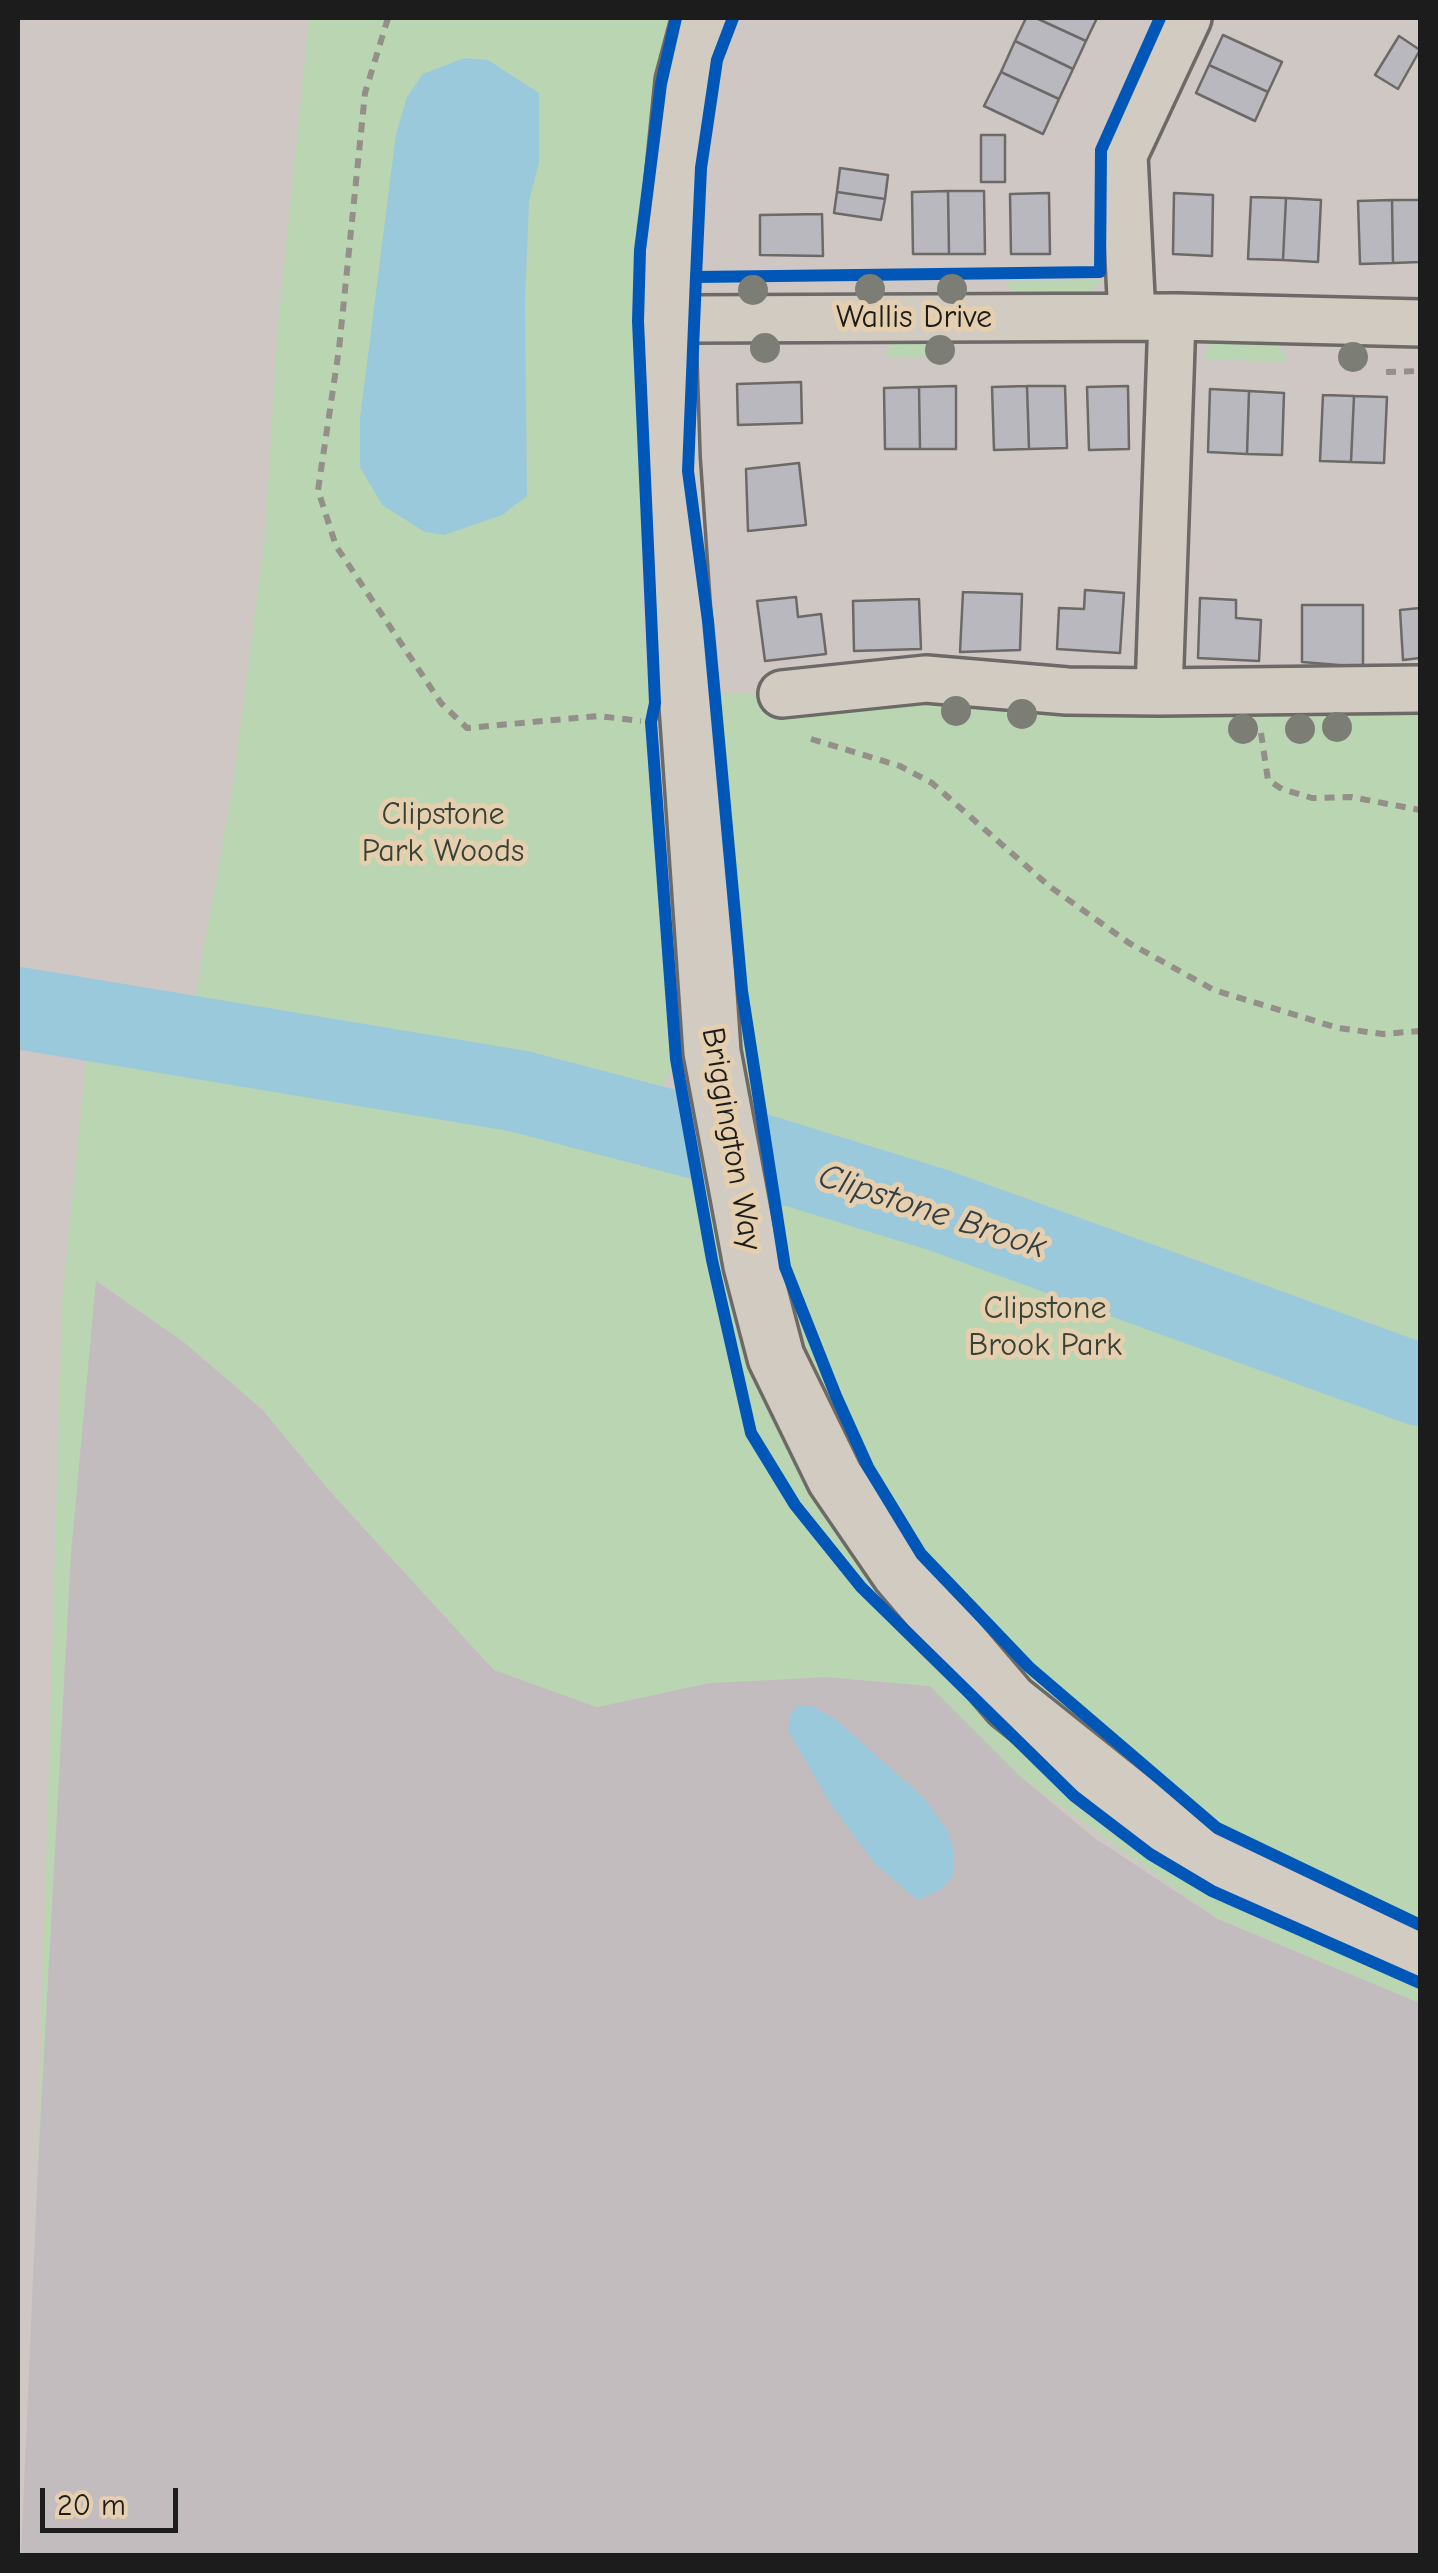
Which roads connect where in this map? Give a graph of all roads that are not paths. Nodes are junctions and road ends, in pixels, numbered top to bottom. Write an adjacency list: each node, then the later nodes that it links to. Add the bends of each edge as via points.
1 (701, 18): 3 (street, Briggington Way, via 684,82)
2 (1188, 18): 4 (street, via 1124,155)
3 (665, 296): 4 (street, Wallis Drive, via 692,319); 9 (street, Briggington Way, via 712,1052 776,1357 836,1478 900,1573 1010,1702 1189,1846)
4 (1152, 318): 5 (street, Wallis Drive); 7 (street)
5 (1420, 323)
6 (1420, 690): 7 (street)
7 (1159, 692): 8 (street, via 926,679)
8 (782, 694)
9 (1420, 1955)

